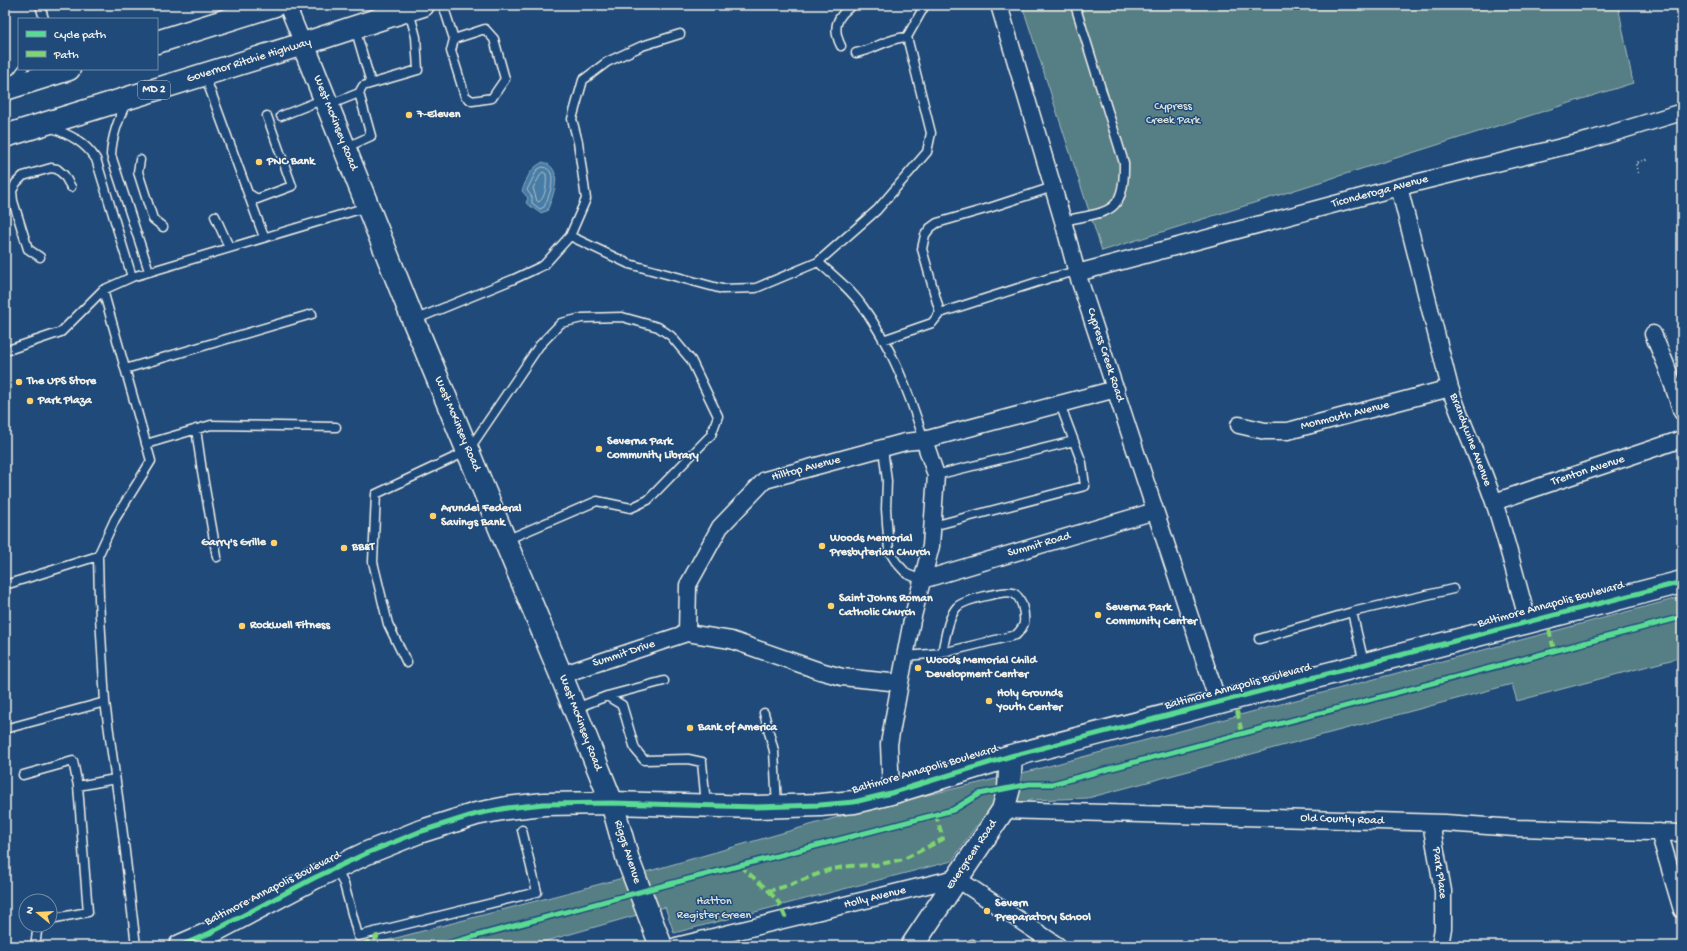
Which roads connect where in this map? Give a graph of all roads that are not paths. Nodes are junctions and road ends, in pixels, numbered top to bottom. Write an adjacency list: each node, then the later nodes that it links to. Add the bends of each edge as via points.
1 (40, 5): 10 (lane)
2 (275, 5): 15 (main road)
3 (287, 5): 16 (street)
4 (443, 5): 14 (lane)
5 (853, 5): 17 (lane, via 843,12 836,26 836,37)
6 (925, 5): 13 (lane)
7 (999, 5): 34 (street, Cypress Creek Road)
8 (1075, 5): 40 (lane, via 1124,163 1124,184 1121,197 1112,209)
9 (416, 7): 11 (main road, Governor Ritchie Highway / MD 2); 22 (lane, via 418,70)
10 (44, 17)
11 (355, 27): 16 (main road, Governor Ritchie Highway / MD 2); 22 (lane)
12 (680, 34): 42 (lane, via 642,46 607,62 583,80 572,119 586,200)
13 (907, 36): 18 (lane); 46 (lane, via 931,133 927,152 877,210)
14 (454, 39): 14 (lane, via 451,51 464,96 472,101 492,98 505,79 494,39 485,29)
15 (158, 42)
16 (303, 44): 21 (main road, Governor Ritchie Highway / MD 2); 26 (main road, West McKinsey Road)
17 (841, 46)
18 (856, 53)
19 (22, 70): 23 (lane)
20 (66, 70): 23 (main road)
21 (205, 74): 25 (main road, Governor Ritchie Highway / MD 2); 37 (lane)
22 (371, 83): 24 (lane, via 363,86)
23 (7, 88)
24 (360, 93): 26 (lane); 32 (lane, via 371,136)
25 (128, 98): 30 (main road, Governor Ritchie Highway / MD 2); 47 (lane, via 112,141 111,154)
26 (326, 102): 29 (lane); 32 (main road, West McKinsey Road)
27 (1682, 112): 36 (street, Ticonderoga Avenue, via 1590,140)
28 (267, 116): 37 (lane, via 292,186 257,200)
29 (281, 116)
30 (43, 124): 31 (main road, Governor Ritchie Highway / MD 2); 49 (lane, via 70,135 89,148 96,159)
31 (5, 136)
32 (344, 148): 38 (main road, West McKinsey Road)
33 (140, 160): 41 (lane, via 138,172 153,219)
34 (1053, 186): 40 (street, Cypress Creek Road); 51 (lane, via 938,222 930,228 925,235 922,249)
35 (71, 187): 45 (lane, via 64,175 51,168 23,176 12,191 28,248)
36 (1399, 187): 48 (street, Ticonderoga Avenue); 58 (street, Brandywine Avenue)
37 (248, 193): 43 (lane)
38 (368, 207): 43 (lane); 53 (main road, West McKinsey Road)
39 (214, 216): 44 (lane)
40 (1063, 221): 48 (street, Cypress Creek Road)
41 (163, 227)
42 (570, 236): 46 (lane, via 629,264 722,288 756,288); 53 (lane, via 544,265)
43 (264, 237): 44 (lane)
44 (229, 247): 47 (lane)
45 (40, 257)
46 (818, 262): 55 (lane, via 842,282 863,307)
47 (149, 270): 49 (lane)
48 (1077, 272): 51 (lane); 59 (street, Cypress Creek Road)
49 (132, 277): 50 (lane)
50 (103, 290): 56 (lane, via 61,332); 57 (lane)
51 (940, 313): 55 (lane, via 932,323)
52 (312, 314): 57 (lane)
53 (413, 320): 70 (main road, West McKinsey Road)
54 (1653, 334): 61 (street)
55 (883, 340): 65 (lane, via 909,393)
56 (5, 351)
57 (125, 369): 68 (lane)
58 (1450, 388): 62 (street, Monmouth Avenue, via 1288,431 1265,431); 72 (street, Brandywine Avenue)
59 (1116, 389): 60 (street, Hilltop Avenue); 73 (street, Cypress Creek Road)
60 (1060, 404): 65 (street, Hilltop Avenue); 67 (lane)
61 (1682, 412)
62 (1239, 425)
63 (336, 427): 64 (lane, via 211,425)
64 (196, 429): 68 (lane); 77 (lane)
65 (924, 440): 69 (street, Hilltop Avenue); 71 (street)
66 (1682, 440): 72 (street, Trenton Avenue)
67 (1074, 441): 71 (lane); 74 (lane, via 1082,463 1084,486)
68 (146, 444): 76 (lane, via 151,461 115,519)
69 (883, 448): 78 (lane, via 890,551 907,574); 84 (street, Hilltop Avenue, via 766,480 720,527 688,585)
70 (468, 451): 75 (main road, West McKinsey Road); 75 (lane, via 539,346 561,323 582,318 622,317 658,326 671,336 691,360 718,416 711,435 648,500 631,508 597,501); 88 (lane, via 376,494 373,562 388,624)
71 (936, 475): 74 (street)
72 (1494, 502): 83 (street, Brandywine Avenue)
73 (1155, 511): 78 (street, Summit Road); 95 (street, Cypress Creek Road)
74 (932, 526): 78 (street, via 931,546)
75 (505, 540): 90 (main road, West McKinsey Road)
76 (98, 556): 80 (lane); 94 (lane)
77 (217, 557)
78 (922, 580): 87 (street)
79 (1682, 582): 83 (main road, Baltimore Annapolis Boulevard)
80 (5, 585)
81 (1453, 589): 82 (lane)
82 (1352, 612): 85 (lane); 89 (lane)
83 (1528, 622): 89 (main road, Baltimore Annapolis Boulevard)
84 (687, 633): 90 (street, Summit Drive); 92 (street, via 731,640 842,677)
85 (1259, 639)
86 (942, 653): 86 (lane, via 1016,635 1024,624 1021,601 1017,595 1011,592 1001,593 957,606 948,626); 87 (lane)
87 (905, 656): 92 (street)
88 (407, 663)
89 (1364, 664): 95 (main road, Baltimore Annapolis Boulevard)
90 (562, 674): 96 (main road, West McKinsey Road)
91 (664, 681): 93 (lane)
92 (900, 683): 103 (street, via 889,744)
93 (607, 696): 96 (lane); 105 (lane, via 622,705 635,749 644,760 688,759 702,762)
94 (105, 702): 98 (lane); 101 (lane)
95 (1218, 702): 99 (main road, Baltimore Annapolis Boulevard)
96 (575, 709): 104 (main road, West McKinsey Road)
97 (764, 713): 106 (lane, via 774,751)
98 (5, 729)
99 (1011, 756): 103 (main road, Baltimore Annapolis Boulevard); 107 (main road, Evergreen Road, via 1009,788)
100 (23, 775): 102 (lane, via 73,761)
101 (115, 778): 102 (lane); 118 (lane)
102 (78, 786): 115 (lane, via 88,912)
103 (891, 793): 106 (main road, Baltimore Annapolis Boulevard, via 854,802)
104 (612, 803): 105 (main road, Baltimore Annapolis Boulevard); 112 (main road, Baltimore Annapolis Boulevard, via 544,804 476,814 419,832); 120 (main road, Riggs Avenue, via 628,860)
105 (706, 806): 106 (main road, Baltimore Annapolis Boulevard)
106 (777, 806)
107 (1003, 810): 108 (street, Old County Road); 113 (main road, Evergreen Road)
108 (1431, 823): 110 (street, Old County Road); 124 (street, Park Place, via 1443,891)
109 (522, 830): 112 (lane, via 537,892 358,936 344,884)
110 (1659, 832): 111 (street, Old County Road); 114 (street)
111 (1682, 833)
112 (336, 868): 119 (main road, Baltimore Annapolis Boulevard)
113 (956, 878): 121 (street, Holly Avenue); 122 (main road, Evergreen Road); 123 (street)
114 (1682, 910)
115 (58, 918)
116 (37, 933): 117 (lane)
117 (35, 946)
118 (136, 946)
119 (180, 946)
120 (661, 946)
121 (676, 946)
122 (912, 946)
123 (1058, 946)
124 (1440, 946)

